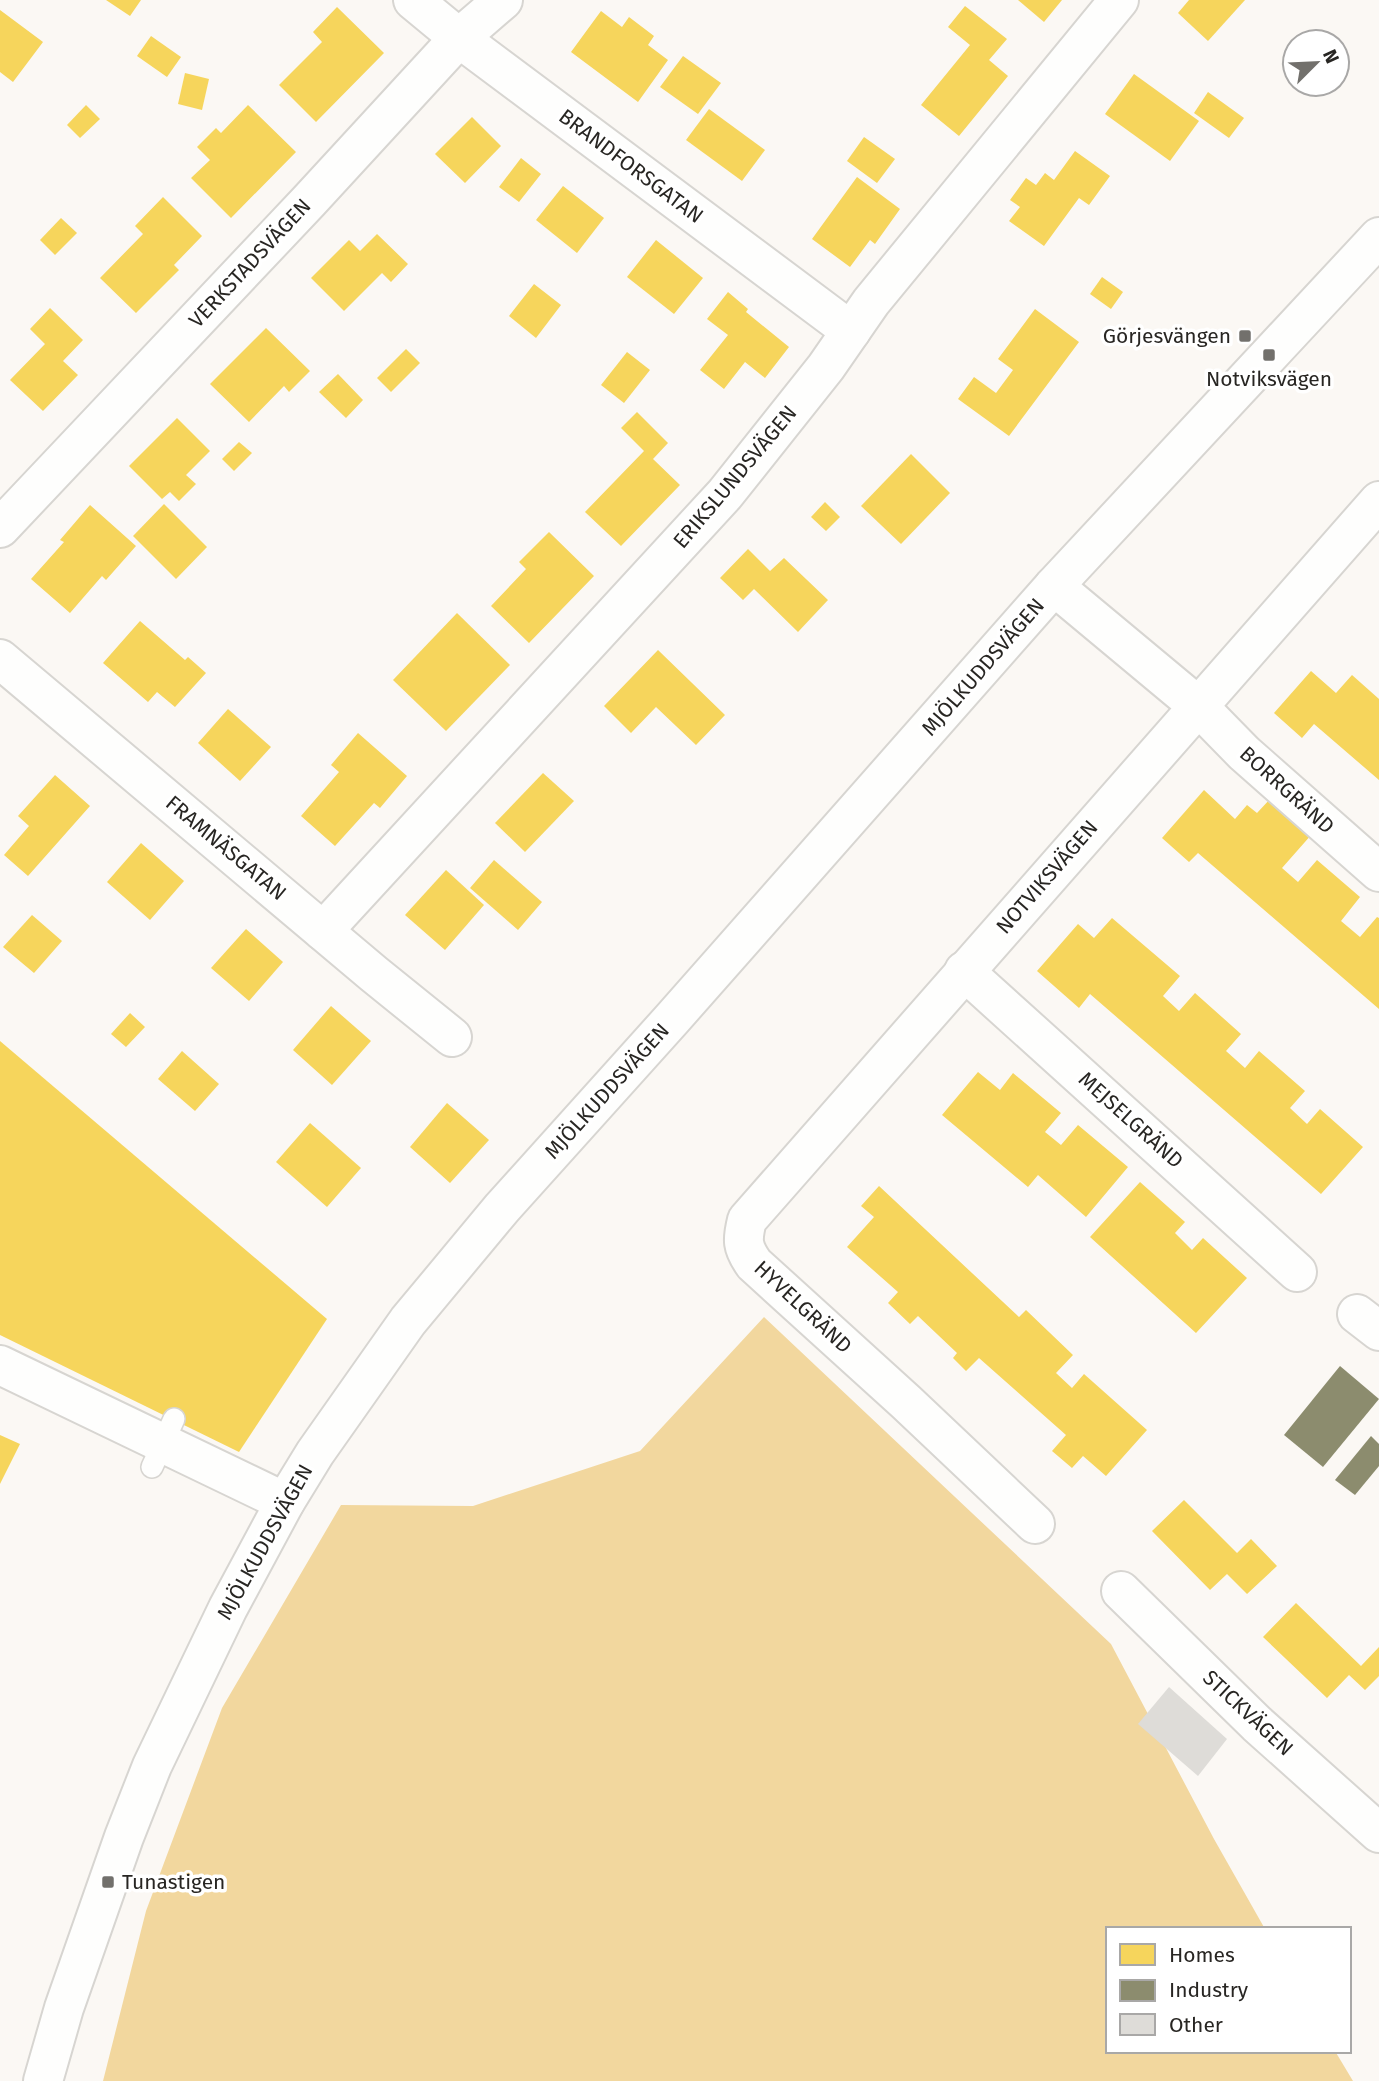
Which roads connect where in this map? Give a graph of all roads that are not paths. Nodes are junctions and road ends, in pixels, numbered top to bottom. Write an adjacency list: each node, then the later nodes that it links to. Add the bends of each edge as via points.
1 (412, 0): 4 (street, BRANDFORSGATAN)
2 (503, 0): 4 (street, VERKSTADSVÄGEN)
3 (1119, 0): 6 (street, ERIKSLUNDSVÄGEN)
4 (459, 38): 6 (street, BRANDFORSGATAN); 8 (street, VERKSTADSVÄGEN)
5 (1379, 237): 9 (street, MJÖLKUDDSVÄGEN)
6 (851, 331): 13 (street, ERIKSLUNDSVÄGEN, via 725,494)
7 (1379, 501): 11 (street, NOTVIKSVÄGEN)
8 (0, 528)
9 (1054, 586): 11 (street); 18 (street, MJÖLKUDDSVÄGEN, via 502,1208 408,1321)
10 (0, 659): 13 (street, FRAMNÄSGATAN)
11 (1198, 706): 12 (street, BORRGRÄND, via 1244,753); 14 (street, NOTVIKSVÄGEN)
12 (1379, 872)
13 (323, 931): 15 (street, FRAMNÄSGATAN)
14 (964, 971): 16 (street, MEJSELGRÄND); 19 (street, HYVELGRÄND, via 747,1220 743,1239 754,1264)
15 (452, 1037)
16 (1297, 1272)
17 (0, 1365): 18 (street)
18 (285, 1502): 22 (street, MJÖLKUDDSVÄGEN, via 152,1766 64,2008)
19 (1035, 1524)
20 (1121, 1591): 21 (street, STICKVÄGEN, via 1257,1724)
21 (1379, 1833)
22 (43, 2081)

